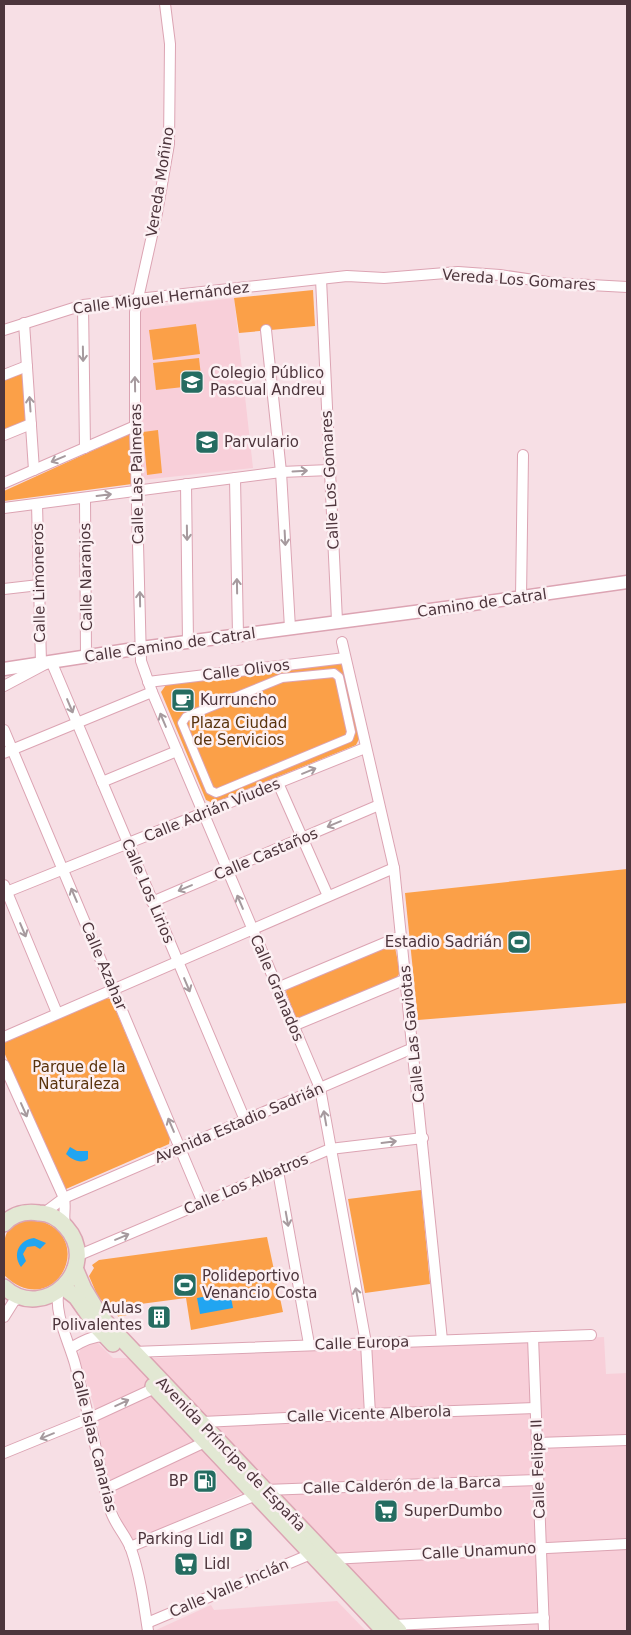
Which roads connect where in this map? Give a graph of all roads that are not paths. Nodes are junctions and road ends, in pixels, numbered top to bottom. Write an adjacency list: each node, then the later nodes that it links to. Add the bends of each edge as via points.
1 (165, 4): 4 (street, Vereda Moñino, via 170,44 169,144)
2 (321, 279): 3 (street, Vereda Los Gomares, via 458,272); 4 (street, Calle Miguel Hernández); 17 (street, Calle Los Gomares)
3 (627, 287)
4 (138, 300): 5 (street, Calle Miguel Hernández); 12 (street, Calle Las Palmeras, one-way to 4, via 135,312)
5 (83, 305): 6 (street, Calle Miguel Hernández); 14 (street, one-way to 14)
6 (24, 323): 7 (street, Calle Miguel Hernández); 9 (street)
7 (4, 330)
8 (266, 330): 18 (street)
9 (27, 366): 10 (street); 11 (street, one-way to 9)
10 (4, 375)
11 (31, 424): 13 (street); 16 (street)
12 (135, 426): 14 (street); 22 (street, Calle Las Palmeras)
13 (4, 435)
14 (84, 448): 16 (street, one-way to 16)
15 (523, 455): 29 (street)
16 (34, 470): 20 (street)
17 (330, 470): 18 (street, one-way to 17); 30 (street, Calle Los Gomares)
18 (281, 472): 19 (street); 31 (street, one-way to 31)
19 (235, 478): 21 (street); 32 (street, one-way to 19)
20 (4, 482)
21 (186, 484): 22 (street); 33 (street, one-way to 33)
22 (138, 491): 23 (street, one-way to 22); 35 (street, Calle Las Palmeras, one-way to 22)
23 (85, 498): 24 (street); 36 (street, Calle Naranjos)
24 (37, 504): 25 (street); 27 (street, Calle Limoneros)
25 (4, 508)
26 (627, 582): 29 (street, Camino de Catral)
27 (39, 585): 28 (street); 38 (street, Calle Limoneros)
28 (4, 589)
29 (521, 598): 30 (street, Camino de Catral)
30 (337, 621): 31 (street, Calle Camino de Catral)
31 (290, 628): 32 (street, Calle Camino de Catral)
32 (238, 635): 33 (street, Calle Camino de Catral)
33 (188, 642): 35 (street, Calle Camino de Catral)
34 (342, 642): 37 (street, Calle Las Gaviotas)
35 (141, 648): 36 (street, Calle Camino de Catral); 42 (street, Calle Granados, via 141,660)
36 (86, 656): 38 (street, Calle Camino de Catral)
37 (345, 658): 42 (street, Calle Olivos); 45 (street, Calle Las Gaviotas)
38 (46, 662): 39 (street, Calle Camino de Catral); 41 (street); 43 (street, Calle Los Lirios, one-way to 43)
39 (4, 669)
40 (339, 677): 40 (street, via 334,673 282,678 186,717 182,723 210,790 216,793 347,740 351,735)
41 (4, 686)
42 (150, 687): 43 (street, Calle Olivos); 46 (street, Calle Granados, one-way to 42)
43 (77, 723): 47 (street, Calle Olivos); 48 (street, Calle Los Lirios)
44 (4, 730): 47 (street, Calle Azahar)
45 (365, 748): 49 (street, Calle Adrián Viudes, one-way to 45); 50 (street, Calle Las Gaviotas)
46 (176, 751): 48 (street); 51 (street, Calle Granados)
47 (8, 752): 55 (street, Calle Azahar)
48 (102, 782): 53 (street, Calle Los Lirios)
49 (278, 784): 51 (street, Calle Adrián Viudes); 52 (street)
50 (379, 805): 52 (street, Calle Castaños, one-way to 52); 54 (street, Calle Las Gaviotas)
51 (203, 814): 53 (street, Calle Adrián Viudes); 56 (street, Calle Granados)
52 (302, 838): 56 (street, Calle Castaños); 58 (street)
53 (128, 844): 55 (street, Calle Adrián Viudes); 59 (street, Calle Los Lirios)
54 (394, 868): 58 (street); 61 (street, Calle Las Gaviotas)
55 (63, 870): 57 (street, Calle Adrián Viudes); 65 (street, Calle Azahar, one-way to 55)
56 (227, 870): 59 (street, Calle Castaños, one-way to 59); 60 (street, Calle Granados, one-way to 56)
57 (5, 890): 66 (street, one-way to 66)
58 (328, 896): 60 (street)
59 (152, 902): 62 (street, Calle Los Lirios)
60 (252, 929): 62 (street); 64 (street, Calle Granados)
61 (401, 936): 63 (street, Calle Las Gaviotas); 64 (street)
62 (178, 962): 65 (street); 72 (street, Calle Los Lirios, one-way to 72)
63 (406, 979): 67 (street); 69 (street, Calle Las Gaviotas)
64 (277, 988): 67 (street, Calle Granados)
65 (113, 989): 66 (street); 74 (street, Calle Azahar, one-way to 65)
66 (57, 1013): 68 (street)
67 (293, 1026): 71 (street, Calle Granados)
68 (4, 1037)
69 (413, 1048): 71 (street, Avenida Estadio Sadrián); 73 (street, Calle Las Gaviotas)
70 (4, 1065): 77 (street, one-way to 77)
71 (320, 1088): 72 (street, Avenida Estadio Sadrián); 75 (street, Calle Granados, one-way to 71)
72 (245, 1120): 74 (street, Avenida Estadio Sadrián)
73 (423, 1138): 75 (street, Calle Los Albatros, one-way to 73); 92 (street, Calle Las Gaviotas)
74 (180, 1148): 77 (street, Avenida Estadio Sadrián); 78 (street, Calle Azahar)
75 (330, 1149): 76 (street, Calle Los Albatros); 93 (street, Calle Granados, one-way to 75)
76 (278, 1171): 78 (street, Calle Los Albatros); 94 (street, one-way to 94)
77 (64, 1198): 79 (street, Avenida Estadio Sadrián); 81 (street)
78 (203, 1203): 82 (street, Calle Los Albatros, one-way to 78)
79 (44, 1213): 80 (main road, via 19,1214); 81 (main road)
80 (5, 1221)
81 (65, 1225): 82 (main road, Avenida Príncipe de España, via 74,1239)
82 (76, 1262): 84 (main road, via 70,1279); 96 (main road, Avenida Príncipe de España, via 94,1308)
83 (4, 1287): 85 (main road)
84 (61, 1289): 86 (main road); 87 (street, Calle Islas Canarias, via 57,1299); 90 (main road, Avenida Príncipe de España, via 76,1298)
85 (22, 1297): 86 (main road); 88 (street, via 14,1301)
86 (43, 1298): 87 (street, Calle Islas Canarias)
87 (59, 1315): 95 (street, Calle Islas Canarias)
88 (4, 1317)
89 (591, 1335): 91 (street, Calle Europa)
90 (105, 1336): 95 (street, via 96,1336); 97 (main road, Avenida Príncipe de España)
91 (532, 1337): 92 (street, Calle Europa); 98 (street, Calle Felipe II)
92 (442, 1340): 93 (street, Calle Europa)
93 (366, 1343): 94 (street, Calle Europa); 99 (street, Calle Granados)
94 (309, 1344): 96 (street, Calle Europa)
95 (70, 1348): 100 (street, Calle Islas Canarias)
96 (133, 1352): 101 (main road, Avenida Príncipe de España)
97 (155, 1388): 100 (street, one-way to 97); 103 (main road, Avenida Príncipe de España)
98 (536, 1408): 99 (street, Calle Vicente Alberola); 104 (street, Calle Felipe II)
99 (370, 1414): 101 (street, Calle Vicente Alberola)
100 (90, 1418): 105 (street, one-way to 105); 107 (street, Calle Islas Canarias)
101 (202, 1422): 108 (main road, Avenida Príncipe de España)
102 (627, 1440): 104 (street)
103 (205, 1442): 107 (street); 108 (main road, Avenida Príncipe de España)
104 (537, 1443): 106 (street, Calle Felipe II)
105 (4, 1453)
106 (538, 1480): 108 (street, Calle Calderón de la Barca); 111 (street, Calle Felipe II)
107 (106, 1489): 110 (street, Calle Islas Canarias, via 117,1527)
108 (260, 1492): 110 (street); 112 (main road, Avenida Príncipe de España); 113 (main road, Avenida Príncipe de España)
109 (627, 1544): 111 (street, Calle Unamuno)
110 (130, 1547): 115 (street, Calle Islas Canarias, via 142,1590)
111 (541, 1547): 113 (street, Calle Unamuno); 114 (street, Calle Felipe II)
112 (311, 1554): 115 (street, Calle Valle Inclán); 116 (main road, Avenida Príncipe de España)
113 (330, 1559): 116 (main road, Avenida Príncipe de España)
114 (544, 1618): 116 (street); 117 (street, Calle Felipe II)
115 (147, 1627)
116 (392, 1629)
117 (544, 1631)

